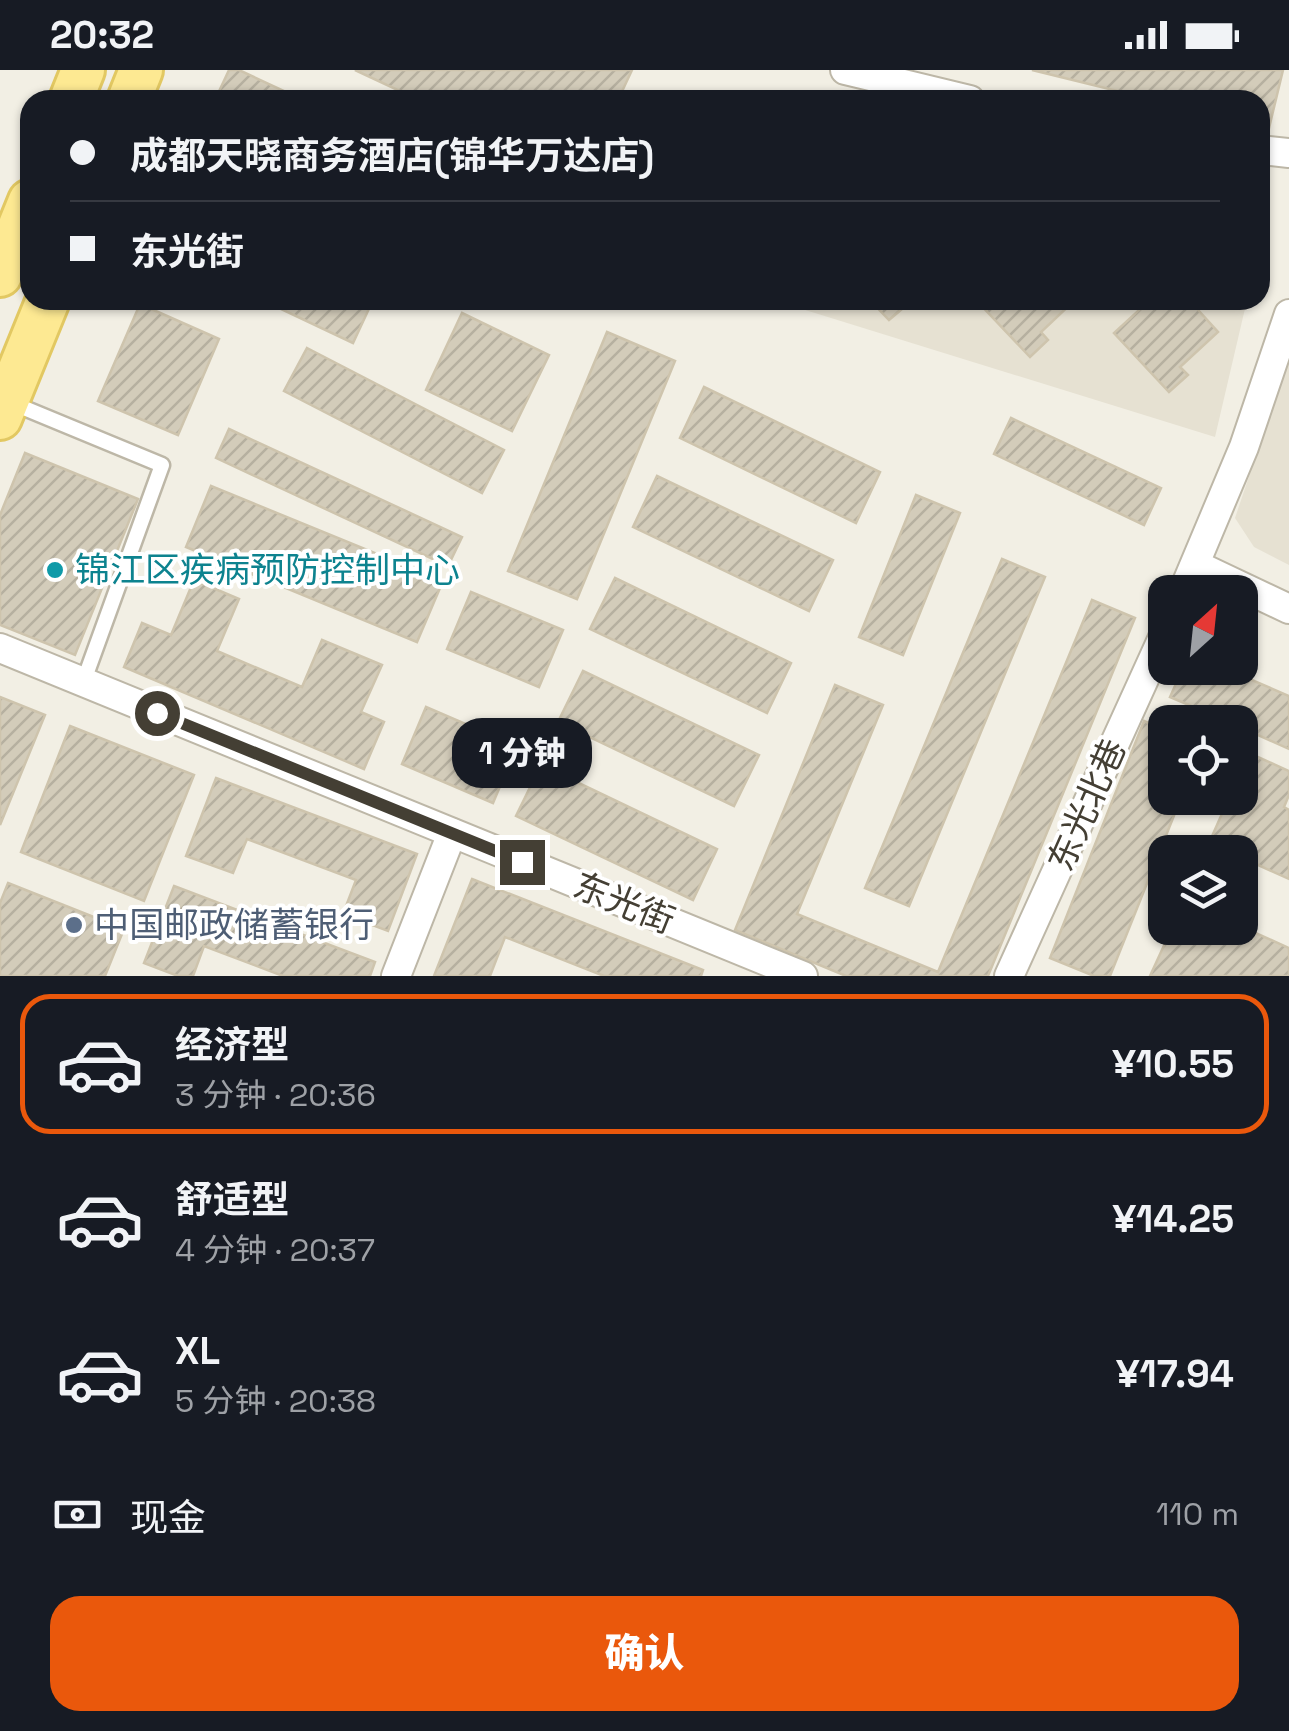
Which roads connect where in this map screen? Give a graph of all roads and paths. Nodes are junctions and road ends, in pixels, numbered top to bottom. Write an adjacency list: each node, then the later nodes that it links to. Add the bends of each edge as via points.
1 (845, 70): 2 (street)
2 (928, 90)
3 (20, 227): 4 (main road)
4 (0, 276)
5 (44, 310): 7 (main road)
6 (1289, 314): 8 (street)
7 (3, 409): 13 (lane, via 162,465)
8 (1196, 565): 9 (street); 10 (street)
9 (1192, 575)
10 (1289, 609)
11 (0, 648): 13 (street, 东光街)
12 (1148, 670): 17 (street, 东光北巷)
13 (83, 683): 14 (street, 东光街)
14 (452, 833): 15 (street); 16 (street, 东光街)
15 (396, 976)
16 (803, 976)
17 (1009, 976)

